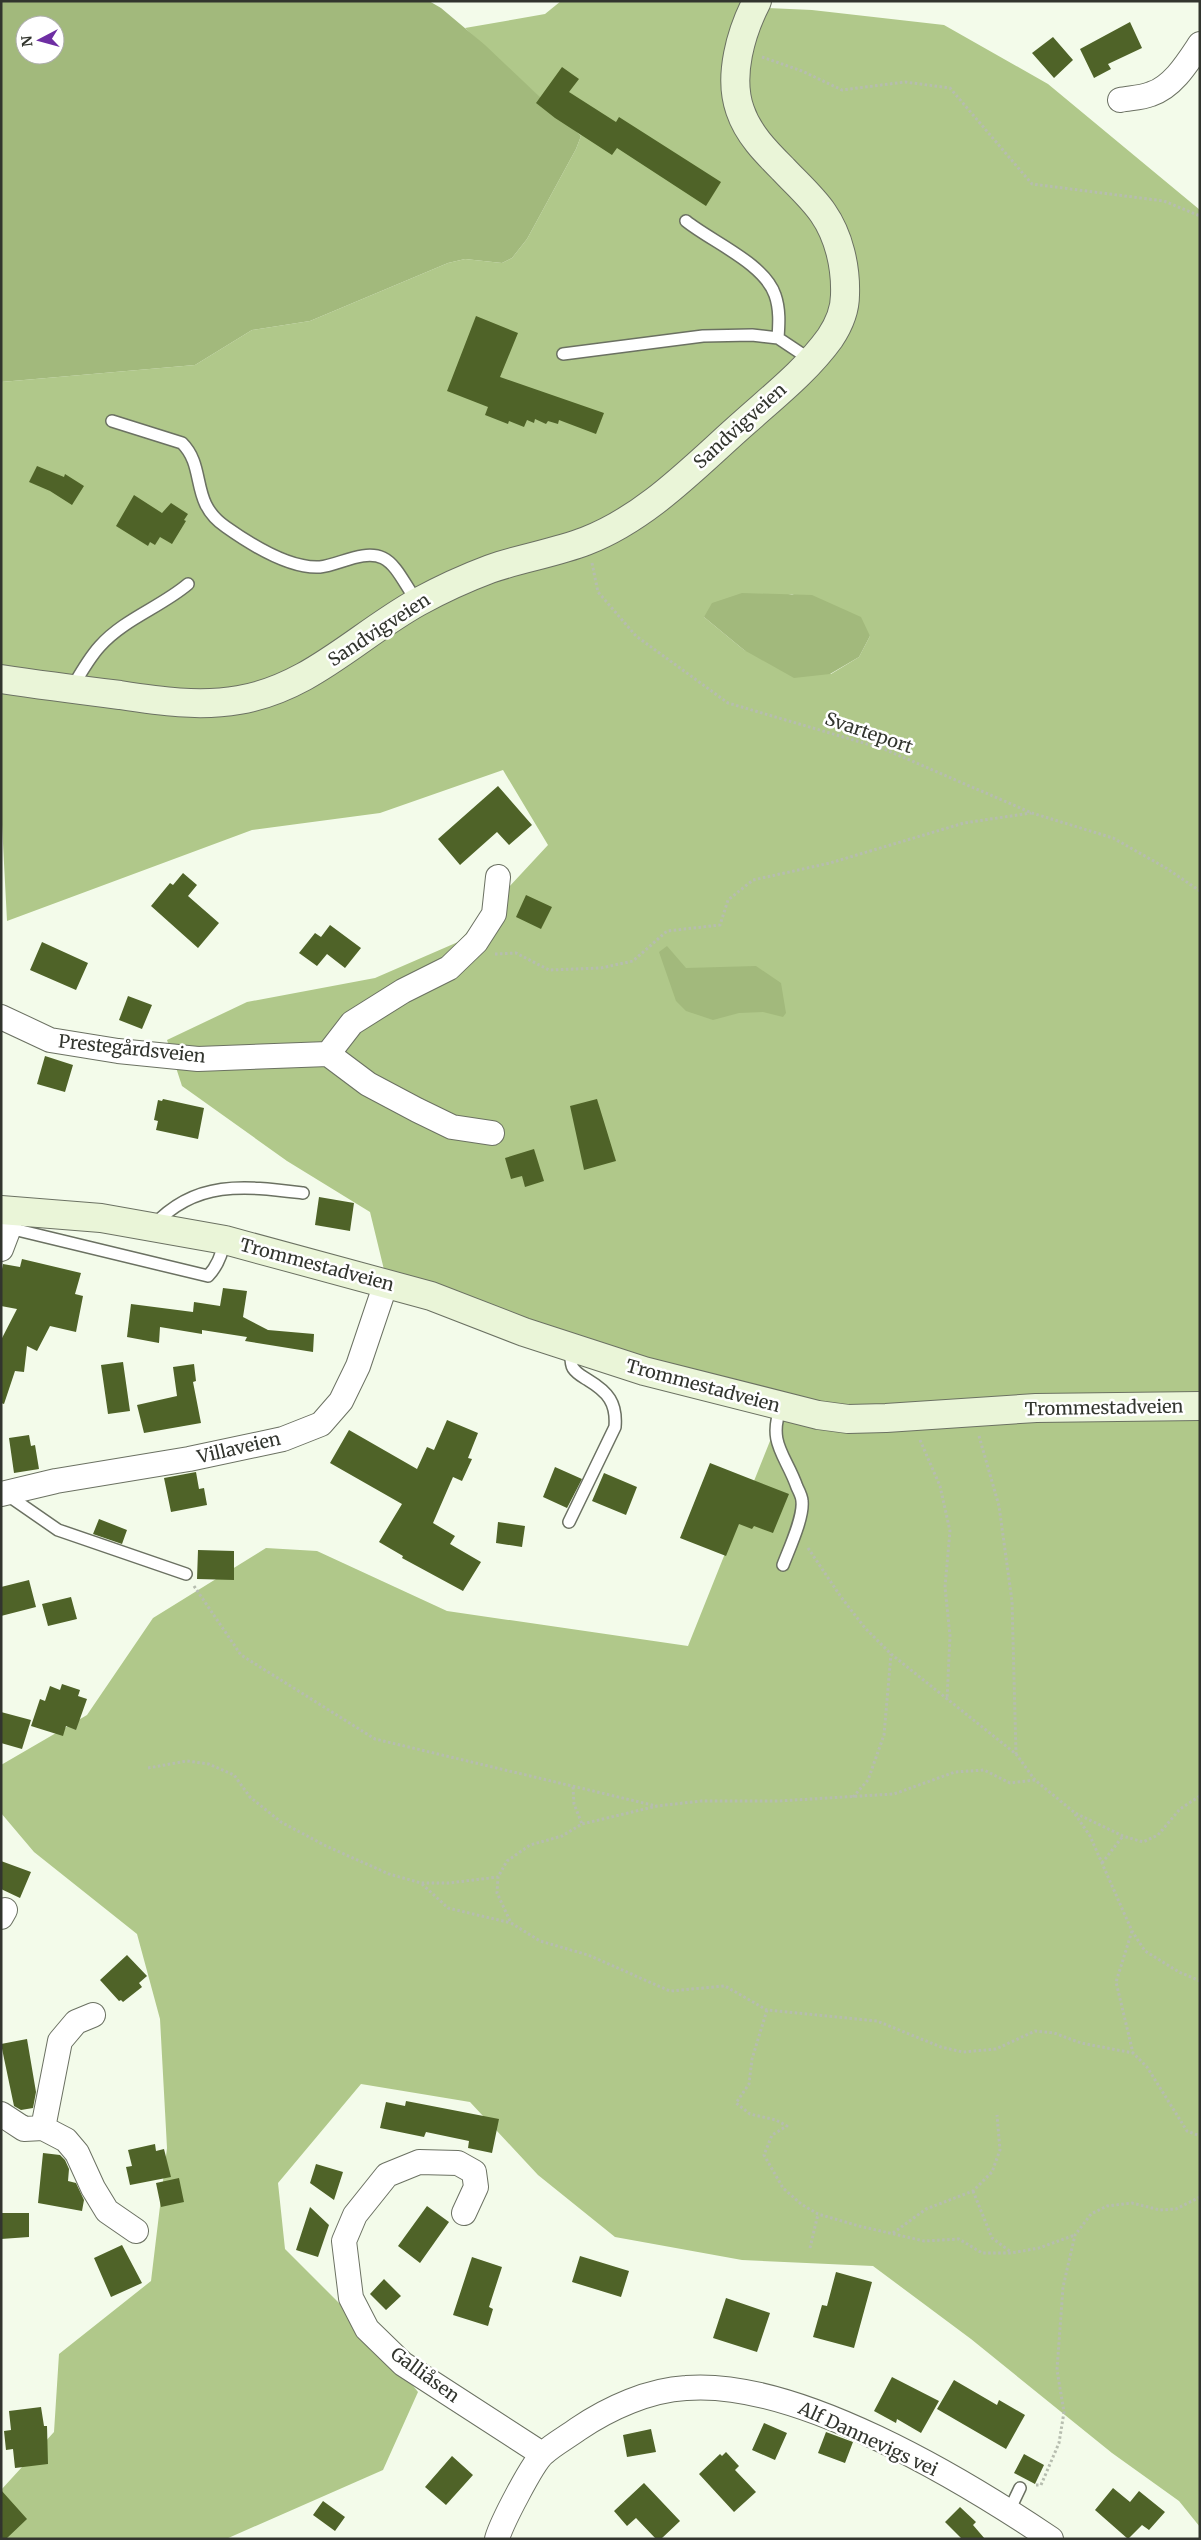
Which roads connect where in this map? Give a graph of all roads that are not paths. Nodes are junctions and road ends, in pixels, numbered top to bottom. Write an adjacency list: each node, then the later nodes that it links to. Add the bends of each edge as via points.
1 (756, 1): 7 (main road, Sandvigveien, via 740,49 736,87 740,110 766,151 822,212 831,226 842,258 845,297 842,312 831,337)
2 (1200, 44): 3 (street, via 1168,84 1152,94)
3 (1120, 100)
4 (686, 222): 5 (lane, via 763,276 777,300)
5 (778, 338): 6 (lane, via 703,336); 7 (lane)
6 (563, 354)
7 (811, 360): 10 (main road, Sandvigveien, via 660,498 620,524 587,540 489,570)
8 (112, 421): 10 (lane, via 182,443 190,451 202,499 210,513 225,527 262,550 311,567 366,556 382,557 393,566)
9 (188, 584): 12 (lane, via 100,646)
10 (418, 602): 12 (main road, Sandvigveien, via 322,668 260,695 202,704)
11 (1, 679): 12 (main road, Sandvigveien)
12 (71, 689)
13 (498, 877): 15 (street, via 494,914 476,942 449,968 352,1023)
14 (1, 1017): 15 (street, Prestegårdsveien, via 50,1040 118,1051 198,1059)
15 (328, 1054): 16 (street, via 368,1084 452,1127)
16 (492, 1133)
17 (304, 1193): 19 (lane, via 246,1188 212,1191 172,1206)
18 (5, 1224): 19 (main road, Trommestadveien, via 101,1218); 20 (lane, Trommestadveien, via 208,1276)
19 (152, 1227): 20 (main road, Trommestadveien)
20 (225, 1240): 21 (main road, Trommestadveien)
21 (386, 1283): 22 (main road, Trommestadveien, via 431,1296); 25 (street, Villaveien, via 358,1366 341,1401 321,1424 283,1439)
22 (571, 1348): 24 (main road, Trommestadveien); 26 (lane, via 572,1366 577,1374 608,1393 616,1415 614,1427)
23 (1200, 1406): 24 (main road, Trommestadveien, via 1036,1408 848,1418)
24 (781, 1407): 27 (lane, via 776,1421 778,1447 802,1502 795,1536)
25 (3, 1493): 28 (lane, via 58,1530)
26 (569, 1522)
27 (783, 1565)
28 (186, 1574)
29 (93, 2015): 31 (street, via 76,2022 60,2041)
30 (1, 2114): 31 (street, via 24,2129)
31 (43, 2128): 33 (street, via 66,2140 77,2153 107,2211)
32 (464, 2213): 34 (street, Galliåsen, via 476,2187 474,2172 458,2163 419,2162 386,2175 355,2215 344,2242 351,2298 367,2329 403,2364)
33 (136, 2231)
34 (542, 2454): 36 (street, Alf Dannevigs vei, via 587,2423 644,2396 686,2388 740,2390 781,2399 836,2420 910,2456); 37 (street, Alf Dannevigs vei, via 520,2491)
35 (1020, 2488): 36 (lane)
36 (1009, 2511): 38 (street, Alf Dannevigs vei)
37 (498, 2539)
38 (1051, 2539)

